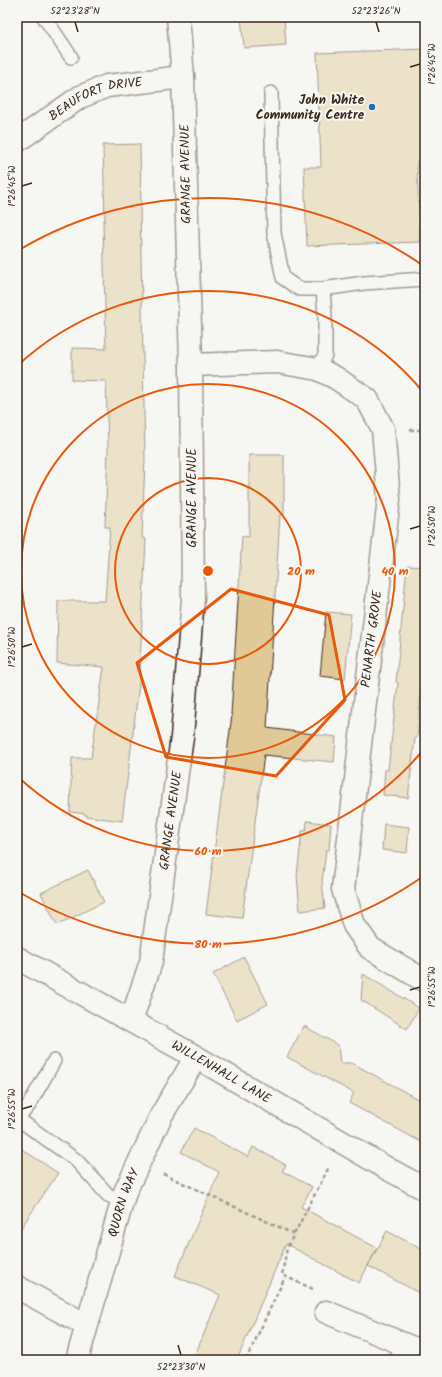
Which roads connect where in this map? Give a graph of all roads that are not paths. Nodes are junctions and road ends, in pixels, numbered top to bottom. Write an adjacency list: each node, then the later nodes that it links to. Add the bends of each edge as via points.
1 (44, 17): 3 (lane)
2 (178, 17): 4 (street, GRANGE AVENUE)
3 (71, 57)
4 (183, 77): 6 (street, BEAUFORT DRIVE, via 107,86 80,97); 9 (street, GRANGE AVENUE)
5 (271, 93): 8 (lane, via 274,233 283,278 299,288)
6 (17, 141)
7 (425, 278): 8 (lane)
8 (323, 289): 10 (lane, via 325,355)
9 (191, 365): 10 (street, PENARTH GROVE, via 278,362); 13 (street, GRANGE AVENUE, via 193,598 182,737 152,962)
10 (318, 369): 12 (street, PENARTH GROVE, via 367,399 372,407 383,429 389,499 343,889 354,925 370,948)
11 (17, 958): 13 (street, WILLENHALL LANE)
12 (425, 981)
13 (131, 1021): 14 (street, WILLENHALL LANE)
14 (196, 1057): 17 (street, WILLENHALL LANE); 18 (street, QUORN WAY, via 162,1114)
15 (54, 1061): 16 (lane, via 29,1105)
16 (17, 1119): 18 (lane, via 76,1160 108,1195)
17 (425, 1189)
18 (122, 1201): 21 (street, QUORN WAY)
19 (17, 1287): 21 (street)
20 (326, 1312): 22 (street)
21 (86, 1325): 24 (street, QUORN WAY)
22 (400, 1352): 23 (street)
23 (425, 1353)
24 (77, 1360)

